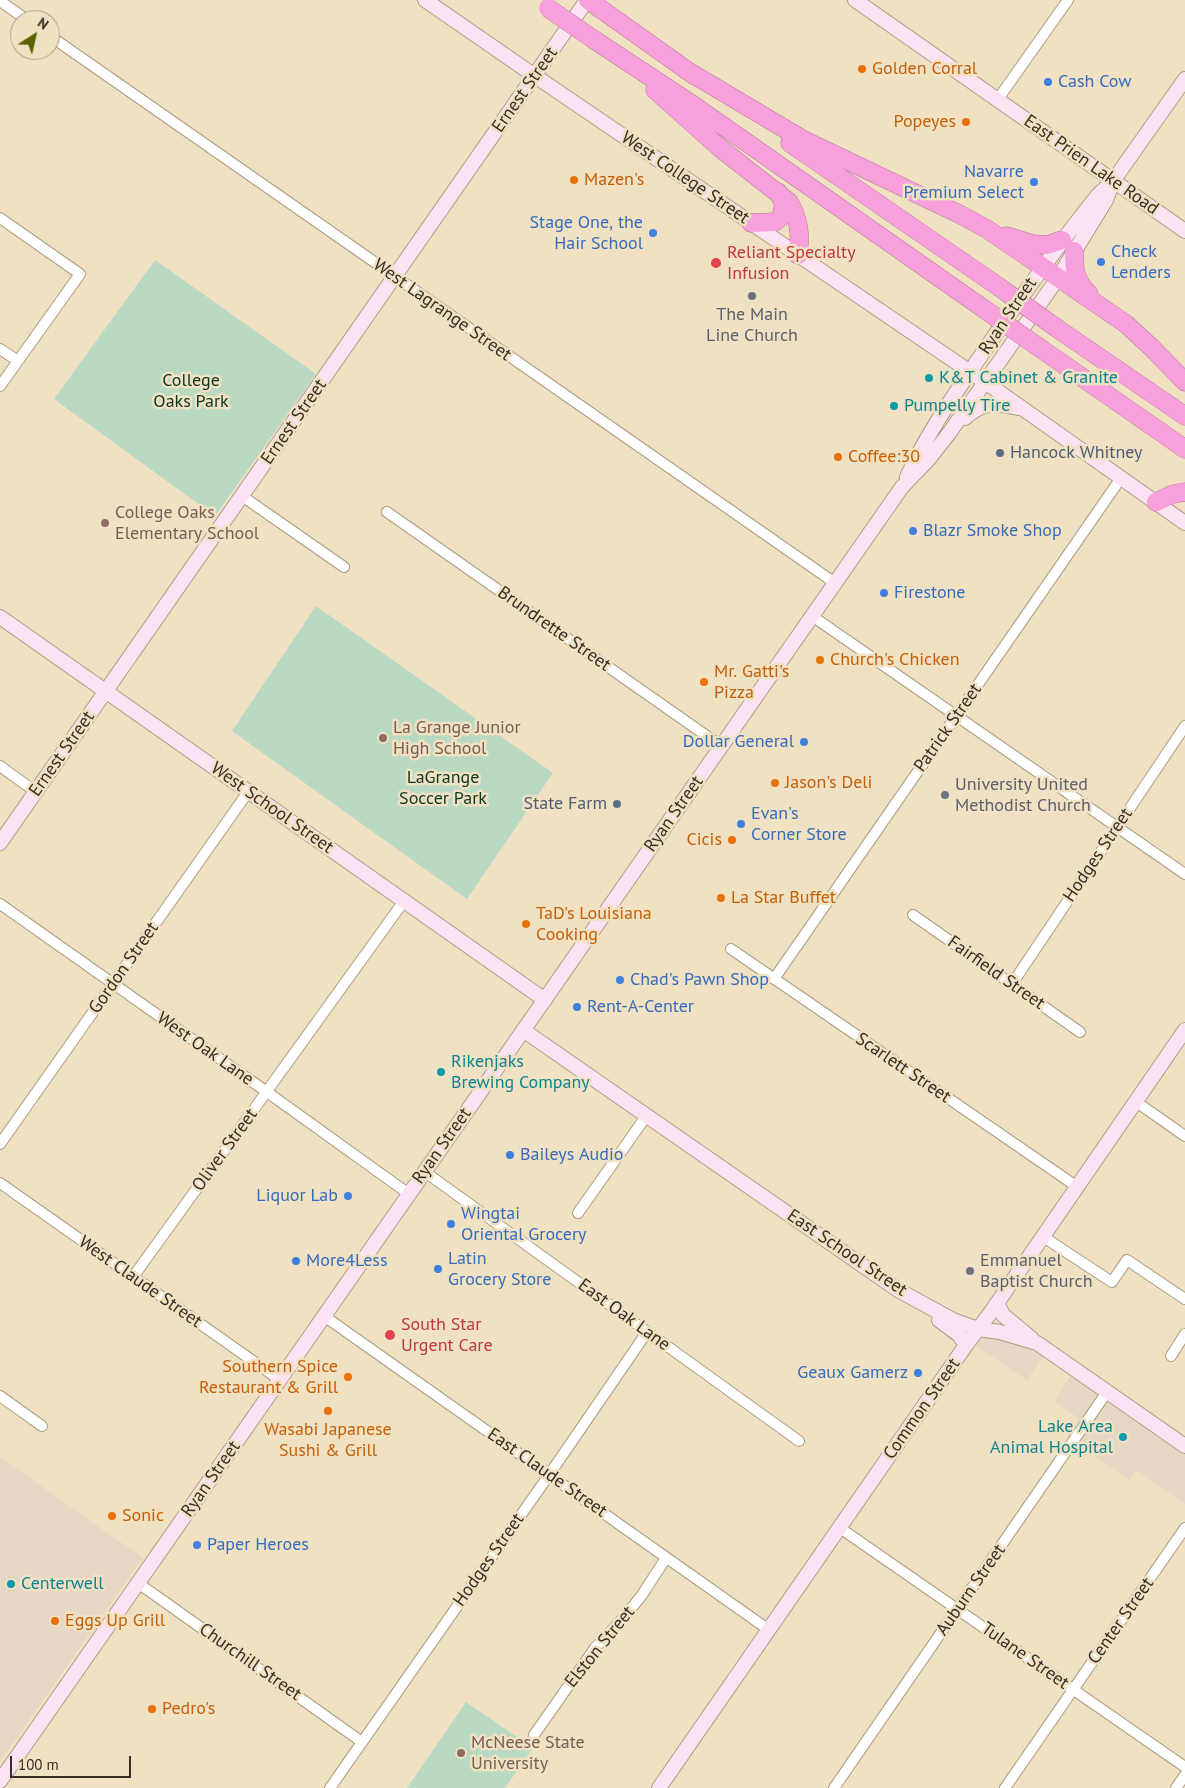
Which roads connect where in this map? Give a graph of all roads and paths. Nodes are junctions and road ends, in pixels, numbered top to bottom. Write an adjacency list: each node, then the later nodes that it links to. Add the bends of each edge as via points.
1 (425, 0): 11 (street, West College Street)
2 (587, 0): 10 (highway); 11 (street, Ernest Street)
3 (855, 0): 13 (street, East Prien Lake Road)
4 (1068, 0): 13 (street)
5 (0, 1): 7 (street)
6 (543, 4): 9 (highway, bridge)
7 (13, 10)
8 (60, 43): 23 (street, West Lagrange Street)
9 (610, 50): 15 (highway, via 720,148); 35 (highway, bridge)
10 (686, 70): 18 (highway, via 802,139); 33 (highway, bridge)
11 (535, 76): 17 (street, West College Street); 23 (street, Ernest Street)
12 (1185, 79): 14 (street, Ryan Street)
13 (998, 99): 14 (street, East Prien Lake Road)
14 (1113, 181): 19 (street, East Prien Lake Road); 20 (street, Ryan Street, via 1106,200 1087,228)
15 (778, 192): 17 (highway, via 784,204 781,217 775,222); 21 (highway, via 789,202 800,227)
16 (0, 218): 27 (street, via 80,274)
17 (751, 223): 21 (street, West College Street)
18 (978, 224): 20 (highway, via 1033,244); 22 (highway)
19 (1185, 231)
20 (1068, 246): 22 (street, Ryan Street); 24 (street, Ryan Street); 25 (highway, via 1078,281)
21 (798, 254): 28 (street, West College Street)
22 (1041, 268): 24 (highway); 28 (street, Ryan Street)
23 (395, 277): 39 (street, Ernest Street); 44 (street, West Lagrange Street)
24 (1058, 278): 25 (highway); 29 (street, Ryan Street)
25 (1106, 309): 30 (highway, via 1146,342)
26 (0, 349): 27 (street)
27 (18, 361): 31 (street)
28 (970, 372): 29 (street, West College Street); 37 (street, Ryan Street, via 915,457)
29 (985, 382): 32 (street, West College Street); 34 (street, Ryan Street)
30 (1185, 382)
31 (0, 386)
32 (1023, 409): 34 (street, via 993,404 982,406); 36 (street, West College Street)
33 (1185, 416)
34 (950, 432): 37 (street, Ryan Street)
35 (1185, 449)
36 (1121, 478): 40 (street, West College Street); 48 (street, Patrick Street)
37 (902, 487): 44 (street, Ryan Street)
38 (1185, 492): 40 (highway)
39 (242, 496): 43 (street); 47 (street, Ernest Street)
40 (1156, 502): 42 (street, West College Street)
41 (387, 512): 50 (street, Brundrette Street)
42 (1185, 523)
43 (344, 567)
44 (835, 583): 45 (street, Ryan Street)
45 (812, 616): 48 (street); 50 (street, Ryan Street)
46 (0, 617): 47 (street, West School Street)
47 (106, 692): 52 (street, Ernest Street); 53 (street, West School Street)
48 (956, 716): 54 (street); 61 (street, Patrick Street)
49 (1185, 726): 54 (street, Hodges Street)
50 (721, 746): 64 (street, Ryan Street)
51 (0, 766): 52 (street)
52 (36, 792): 55 (street, Ernest Street)
53 (248, 792): 57 (street, West School Street); 62 (street, Gordon Street)
54 (1116, 827): 56 (street); 63 (street, Hodges Street)
55 (0, 843)
56 (1185, 874)
57 (404, 901): 64 (street, West School Street); 68 (street, Oliver Street)
58 (0, 904): 62 (street, West Oak Lane)
59 (913, 915): 63 (street, Fairfield Street)
60 (731, 949): 61 (street, Scarlett Street)
61 (774, 979): 75 (street, Scarlett Street)
62 (113, 984): 68 (street, West Oak Lane); 72 (street, Gordon Street)
63 (1012, 984): 67 (street, Fairfield Street)
64 (545, 1000): 65 (street, Ryan Street)
65 (523, 1030): 70 (street, East School Street); 73 (street, Ryan Street)
66 (1185, 1030): 69 (street, Common Street)
67 (1080, 1032)
68 (267, 1092): 76 (street, West Oak Lane); 79 (street, Oliver Street)
69 (1135, 1102): 71 (street); 75 (street, Common Street)
70 (647, 1115): 77 (street); 80 (street, East School Street)
71 (1185, 1136)
72 (0, 1144)
73 (425, 1172): 76 (street, Ryan Street); 85 (street, East Oak Lane)
74 (0, 1183): 79 (street, West Claude Street)
75 (1076, 1186): 78 (street, Common Street)
76 (409, 1194): 83 (street, Ryan Street)
77 (578, 1213)
78 (1042, 1236): 81 (street, via 1112,1282 1127,1260); 82 (street, Common Street)
79 (134, 1277): 90 (street, West Claude Street)
80 (898, 1290): 84 (street, East School Street, via 953,1320); 88 (street, via 959,1335)
81 (1185, 1299)
82 (997, 1303): 84 (street, Common Street); 87 (street, via 1003,1315)
83 (324, 1316): 90 (street, Ryan Street); 96 (street, East Claude Street)
84 (978, 1329): 87 (street, East School Street); 88 (street, Common Street)
85 (647, 1332): 94 (street, East Oak Lane); 96 (street, Hodges Street)
86 (1185, 1334): 89 (street)
87 (1037, 1343): 91 (street, East School Street)
88 (966, 1345): 97 (street, Common Street)
89 (1171, 1356)
90 (280, 1380): 100 (street, Ryan Street)
91 (1107, 1392): 95 (street, East School Street); 101 (street, Auburn Street)
92 (0, 1396): 93 (street)
93 (42, 1426)
94 (799, 1440)
95 (1185, 1446)
96 (550, 1475): 99 (street, East Claude Street); 105 (street, Hodges Street)
97 (840, 1528): 101 (street, Tulane Street); 102 (street, Common Street)
98 (1185, 1528): 103 (street, Center Street)
99 (666, 1558): 102 (street, East Claude Street); 104 (street, Elston Street, via 642,1595 594,1648)
100 (138, 1583): 105 (street, Churchill Street); 108 (street, Ryan Street)
101 (958, 1609): 103 (street, Tulane Street); 111 (street, Auburn Street)
102 (769, 1630): 110 (street, Common Street)
103 (1073, 1690): 106 (street, Tulane Street); 112 (street, Center Street)
104 (534, 1735)
105 (362, 1742): 109 (street, Hodges Street)
106 (1185, 1767)
107 (1185, 1775): 113 (street)
108 (0, 1781)
109 (330, 1788)
110 (659, 1788)
111 (834, 1788)
112 (1005, 1788)
113 (1176, 1788)

